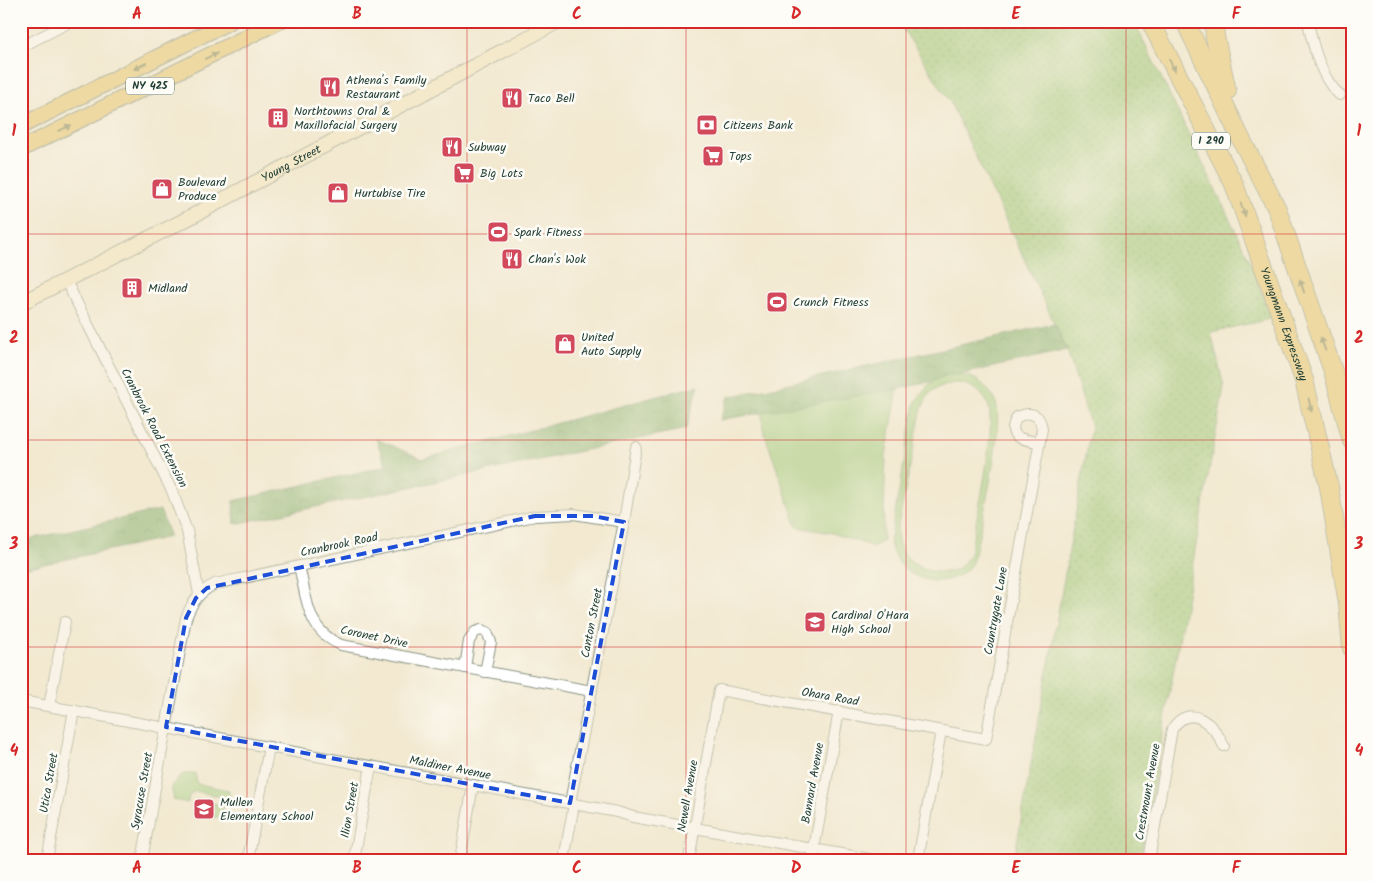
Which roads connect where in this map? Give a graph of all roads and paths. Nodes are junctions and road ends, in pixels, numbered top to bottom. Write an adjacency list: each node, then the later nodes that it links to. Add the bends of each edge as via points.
1 (72, 21): 9 (street)
2 (230, 21): 11 (main road, NY 425, one-way to 11)
3 (279, 21): 13 (main road, NY 425, one-way to 3)
4 (559, 21): 14 (street, Young Street)
5 (1150, 21): 23 (highway, Youngmann Expressway / I 290, one-way to 23, via 1234,184 1304,380 1329,487)
6 (1185, 21): 12 (highway, I 290)
7 (1214, 21): 12 (highway, via 1222,72)
8 (1308, 21): 10 (street, via 1326,77)
9 (21, 47)
10 (1340, 95)
11 (21, 126)
12 (1239, 135): 16 (highway, I 290, one-way to 12, via 1333,371 1277,209)
13 (21, 150)
14 (66, 281): 15 (street, Young Street); 21 (street, Cranbrook Road Extension, via 172,491 186,531)
15 (21, 304)
16 (1352, 441)
17 (1039, 442): 32 (street, Countrygate Lane, via 986,739)
18 (636, 447): 19 (street, Canton Street)
19 (624, 522): 20 (street, Cranbrook Road, via 574,514 536,516); 26 (street, Canton Street)
20 (299, 566): 21 (street, Cranbrook Road, via 215,584); 24 (street, Coronet Drive, via 311,616 318,629 333,641)
21 (199, 594): 31 (street, via 186,618)
22 (65, 622): 28 (street)
23 (1352, 648)
24 (464, 668): 25 (street, Coronet Drive); 25 (street, via 470,641 480,630 487,632 491,642)
25 (485, 672): 26 (street, Coronet Drive)
26 (592, 691): 38 (street, Canton Street)
27 (21, 701): 28 (street, Maldiner Avenue)
28 (49, 706): 29 (street, Maldiner Avenue)
29 (74, 710): 31 (street, Maldiner Avenue); 41 (street, Utica Street)
30 (839, 711): 32 (street, Ohara Road); 33 (street, Ohara Road, via 719,690); 40 (street, Bannard Avenue)
31 (166, 727): 34 (street, Maldiner Avenue); 42 (street, Syracuse Street)
32 (941, 731): 50 (street)
33 (711, 736): 39 (street, Newell Avenue)
34 (269, 746): 36 (street, Maldiner Avenue); 43 (street)
35 (1224, 746): 51 (street, Crestmount Avenue, via 1218,733 1199,717 1178,721 1172,729)
36 (371, 766): 37 (street, Maldiner Avenue); 44 (street, Ilion Street)
37 (473, 785): 38 (street, Maldiner Avenue); 45 (street)
38 (572, 804): 39 (street, Maldiner Avenue); 46 (street, Canton Street)
39 (695, 828): 40 (street, Maldiner Avenue); 47 (street, Newell Avenue)
40 (814, 849): 48 (street, Bannard Avenue); 49 (street, Maldiner Avenue)
41 (47, 860)
42 (142, 860)
43 (248, 860)
44 (354, 860)
45 (460, 860)
46 (564, 860)
47 (689, 860)
48 (812, 860)
49 (875, 860)
50 (918, 860)
51 (1149, 860)

